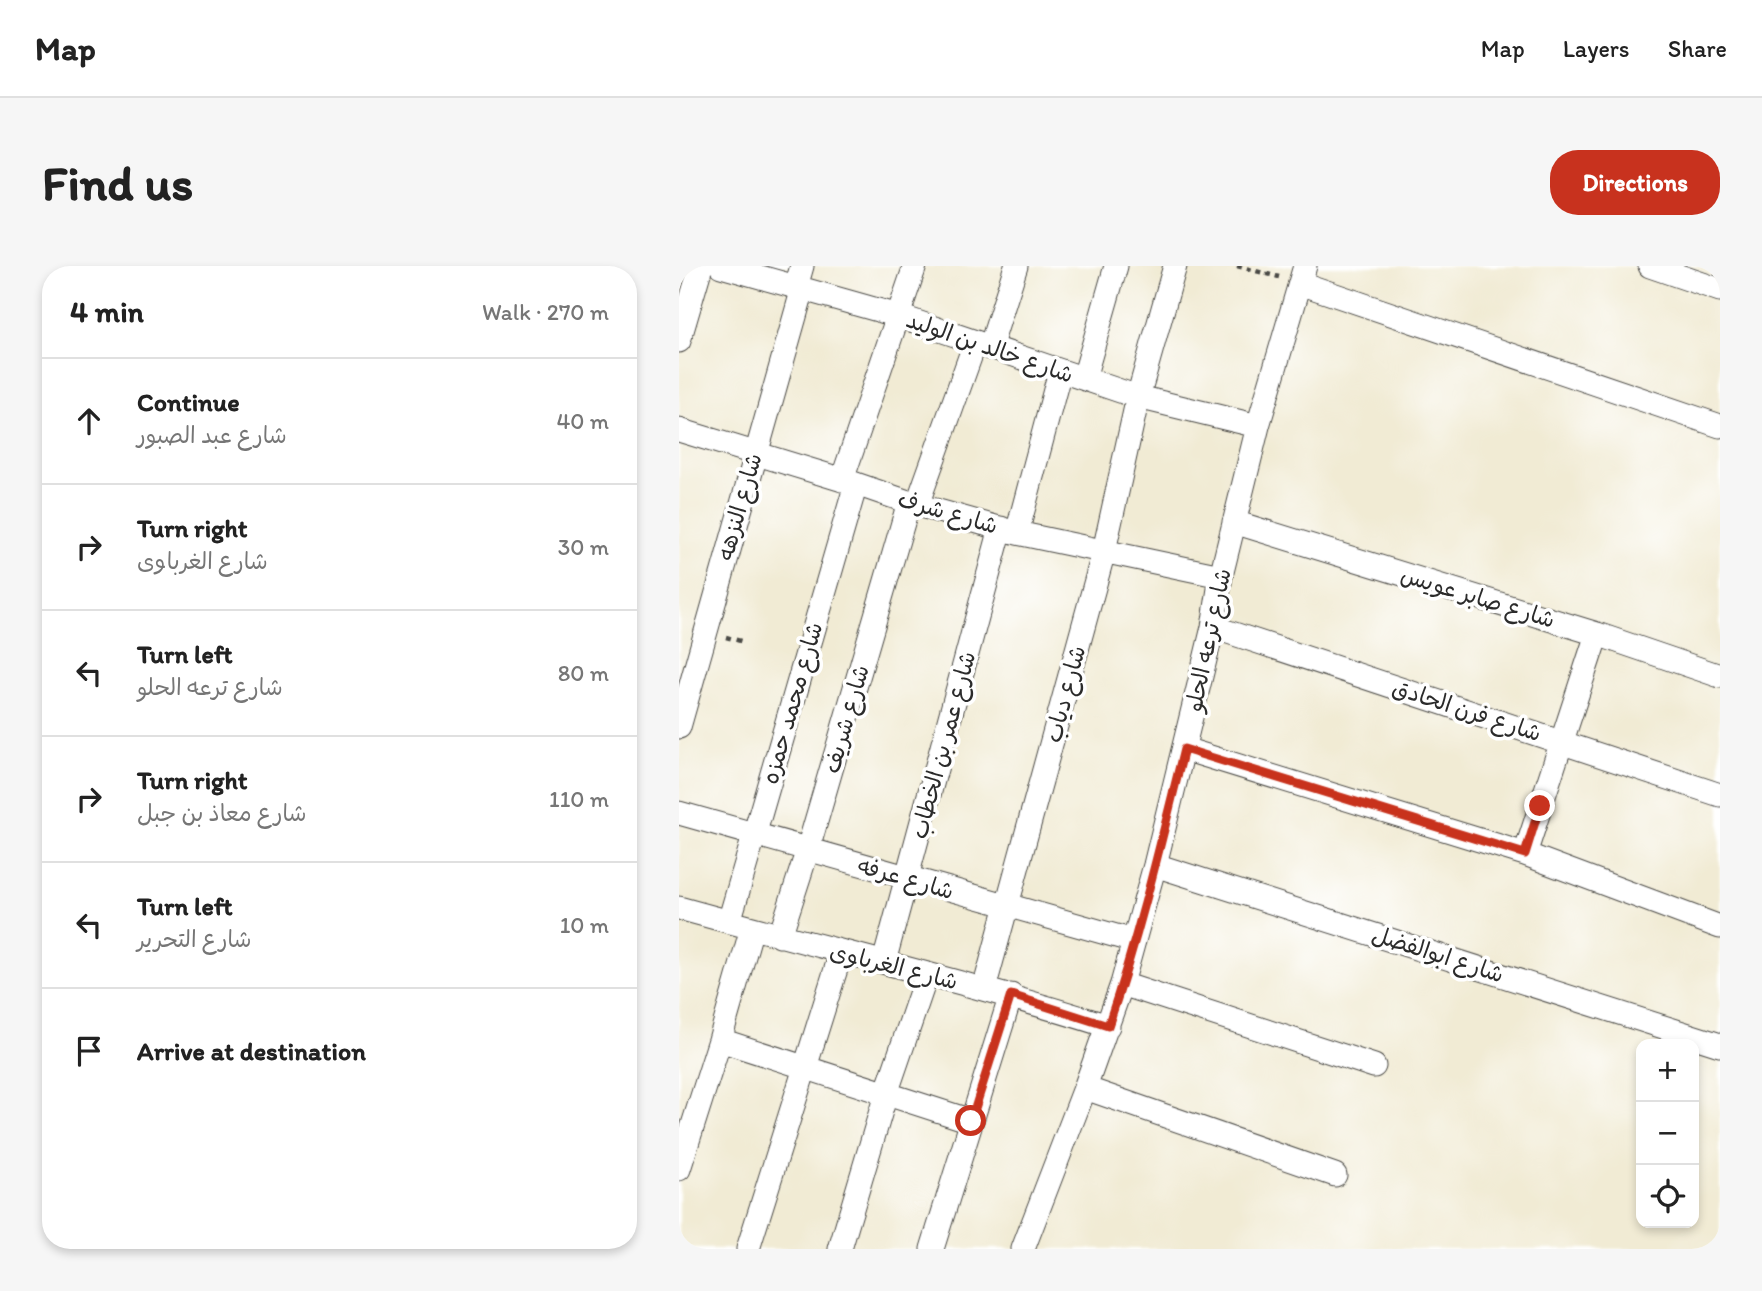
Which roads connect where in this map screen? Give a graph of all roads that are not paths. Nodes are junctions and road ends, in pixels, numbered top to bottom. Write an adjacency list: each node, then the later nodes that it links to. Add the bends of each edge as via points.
1 (701, 266): 12 (street)
2 (721, 266): 9 (street, شارع خالد بن الوليد)
3 (915, 266): 11 (street, شارع محمد حمزه)
4 (1017, 266): 13 (street, شارع شريف)
5 (1116, 266): 15 (street)
6 (1175, 266): 16 (street, شارع دياب)
7 (1650, 266): 10 (street)
8 (1302, 275): 17 (street, شارع ترعه الحلو); 18 (street)
9 (800, 280): 11 (street, شارع خالد بن الوليد); 20 (street, شارع النزهه)
10 (1720, 290)
11 (899, 316): 13 (street, شارع خالد بن الوليد); 21 (street, شارع محمد حمزه)
12 (679, 341)
13 (983, 345): 14 (street, شارع خالد بن الوليد); 22 (street, شارع شريف)
14 (1060, 371): 15 (street, شارع خالد بن الوليد); 24 (street, شارع عمر بن الخطاب)
15 (1084, 379): 16 (street, شارع خالد بن الوليد)
16 (1138, 397): 17 (street, شارع خالد بن الوليد); 25 (street, شارع دياب)
17 (1258, 426): 23 (street, شارع ترعه الحلو)
18 (1720, 426)
19 (679, 430): 20 (street, شارع شرف)
20 (754, 454): 21 (street, شارع شرف); 30 (street, شارع النزهه)
21 (849, 482): 22 (street, شارع شرف); 35 (street, شارع محمد حمزه)
22 (913, 503): 24 (street, شارع شرف); 36 (street, شارع شريف)
23 (1234, 522): 26 (street, شارع ترعه الحلو); 28 (street, شارع صابر عويس)
24 (1009, 530): 25 (street, شارع شرف); 39 (street, شارع عمر بن الخطاب)
25 (1104, 551): 26 (street, شارع شرف); 40 (street, شارع دياب)
26 (1221, 576): 27 (street, شارع ترعه الحلو)
27 (1213, 627): 31 (street, شارع فرن الحادق); 32 (street, شارع ترعه الحلو)
28 (1597, 634): 29 (street, شارع صابر عويس); 31 (street)
29 (1720, 676)
30 (679, 727)
31 (1561, 742): 33 (street, شارع فرن الحادق); 37 (street)
32 (1184, 749): 37 (street); 38 (street, شارع ترعه الحلو)
33 (1720, 795)
34 (679, 813): 35 (street, شارع عرفه)
35 (755, 832): 36 (street, شارع عرفه); 42 (street, شارع محمد حمزه)
36 (809, 849): 39 (street, شارع عرفه); 45 (street, شارع شريف)
37 (1525, 854): 43 (street)
38 (1155, 864): 46 (street, شارع ترعه الحلو); 55 (street, شارع ابوالفضل)
39 (908, 878): 40 (street, شارع عرفه); 48 (street, شارع عمر بن الخطاب)
40 (1007, 907): 46 (street, شارع عرفه); 51 (street, شارع دياب)
41 (679, 908): 42 (street, شارع الغرباوى)
42 (729, 922): 44 (street, شارع الغرباوى)
43 (1720, 927)
44 (752, 928): 45 (street, شارع الغرباوى); 54 (street)
45 (780, 936): 47 (street, شارع الغرباوى)
46 (1134, 942): 50 (street, شارع ترعه الحلو)
47 (841, 953): 48 (street, شارع الغرباوى); 57 (street)
48 (884, 962): 49 (street, شارع الغرباوى)
49 (927, 974): 51 (street, شارع الغرباوى); 59 (street)
50 (1122, 984): 53 (street, شارع ترعه الحلو); 56 (street)
51 (984, 989): 52 (street, شارع الغرباوى)
52 (1011, 995): 53 (street, شارع الغرباوى); 60 (street)
53 (1108, 1026): 58 (street, شارع ترعه الحلو)
54 (720, 1040): 57 (street); 61 (street)
55 (1720, 1045)
56 (1374, 1066)
57 (806, 1067): 59 (street); 63 (street)
58 (1086, 1088): 62 (street); 66 (street, شارع ترعه الحلو)
59 (886, 1094): 60 (street); 64 (street)
60 (971, 1121): 65 (street)
61 (679, 1169)
62 (1335, 1175)
63 (748, 1249)
64 (840, 1249)
65 (932, 1249)
66 (1023, 1249)

